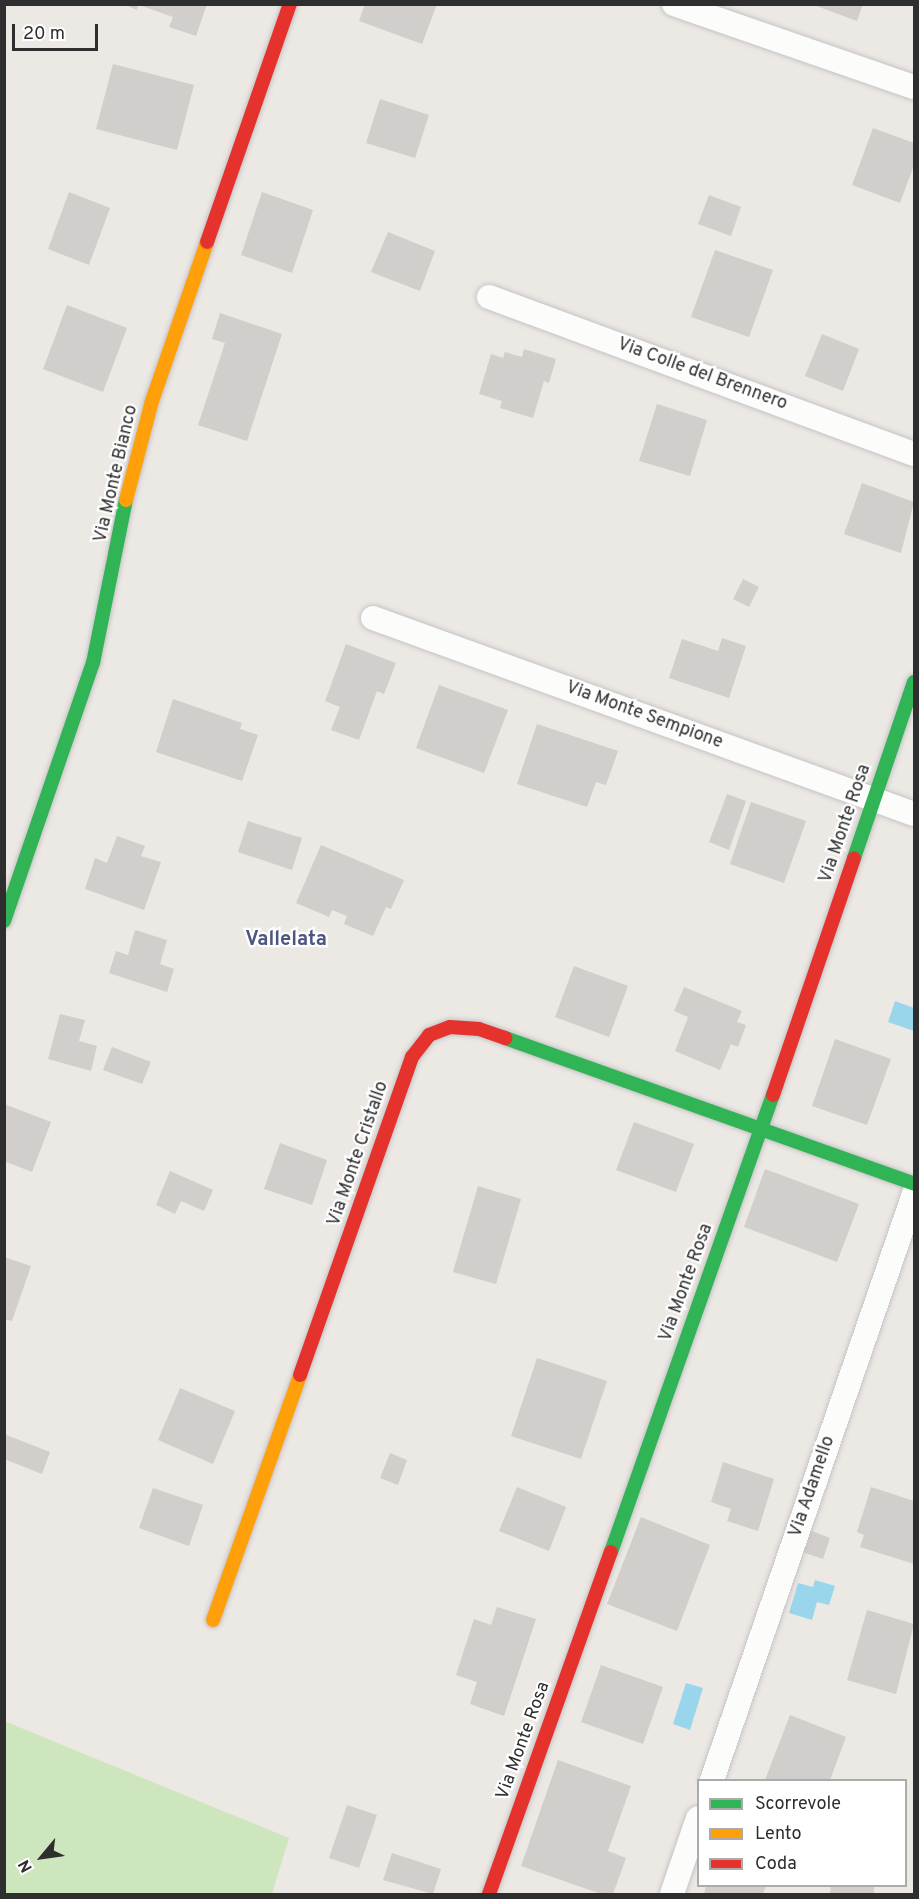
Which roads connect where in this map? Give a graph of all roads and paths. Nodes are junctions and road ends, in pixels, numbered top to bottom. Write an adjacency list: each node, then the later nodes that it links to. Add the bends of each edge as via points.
1 (290, 4): 10 (street, Via Monte Bianco, via 146,420 93,663)
2 (674, 4): 3 (street)
3 (915, 87)
4 (489, 297): 5 (street, Via Colle del Brennero)
5 (915, 454)
6 (373, 618): 8 (street, Via Monte Sempione)
7 (915, 682): 8 (street, Via Monte Rosa)
8 (873, 799): 9 (street, Via Monte Sempione); 11 (street, Via Monte Rosa)
9 (915, 814)
10 (4, 921)
11 (762, 1127): 12 (street, Via Monte Cristallo); 14 (street, Via Monte Cristallo, via 471,1027 440,1030 422,1041 412,1057); 17 (street, Via Monte Rosa)
12 (915, 1184)
13 (915, 1194): 15 (street, Via Adamello)
14 (213, 1620)
15 (712, 1779)
16 (697, 1824): 18 (street)
17 (489, 1894)
18 (672, 1894)

